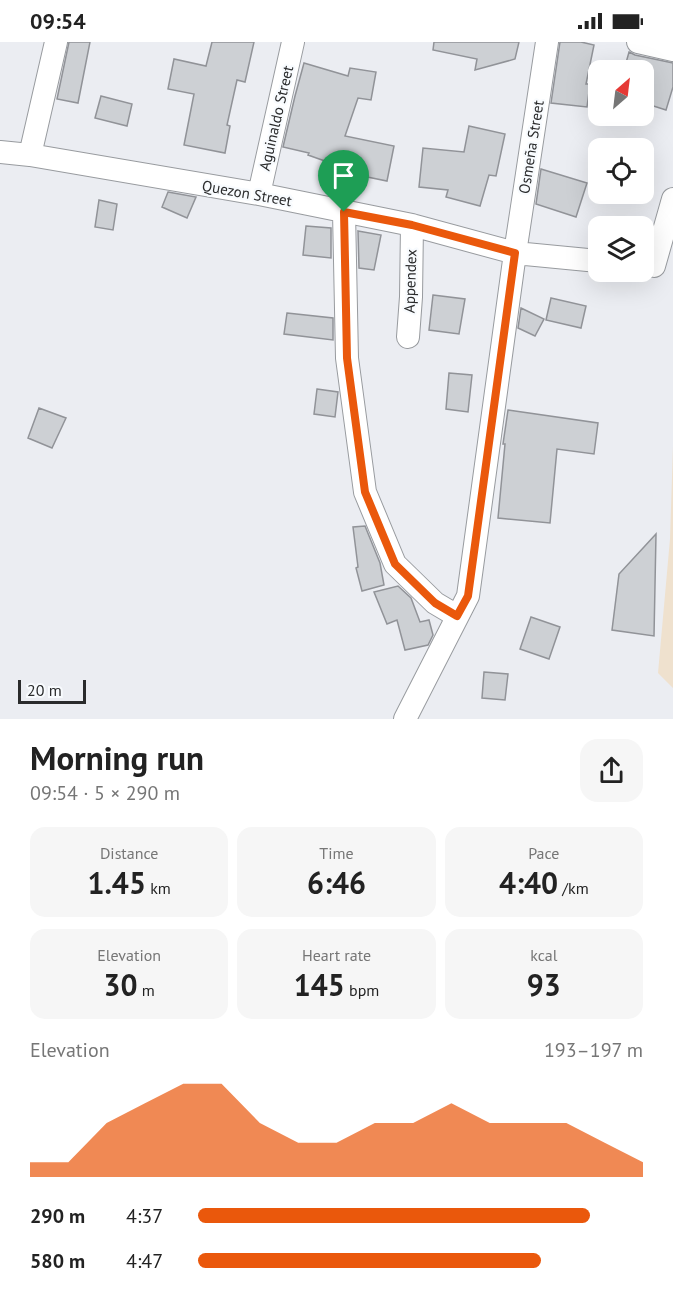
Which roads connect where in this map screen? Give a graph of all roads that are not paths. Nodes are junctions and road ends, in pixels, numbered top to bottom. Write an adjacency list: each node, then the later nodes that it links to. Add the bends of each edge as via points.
1 (56, 42): 7 (street)
2 (293, 42): 8 (street, Aguinaldo Street)
3 (548, 42): 12 (street, Osmeña Street)
4 (638, 42): 5 (street)
5 (673, 50)
6 (0, 152): 7 (street, Quezon Street)
7 (30, 155): 8 (street, Quezon Street)
8 (259, 194): 10 (street, Quezon Street)
9 (673, 199): 14 (street)
10 (344, 212): 11 (street, Quezon Street); 16 (street, via 347,358 365,492 395,564 435,603)
11 (412, 225): 12 (street, Quezon Street); 15 (street, Appendex)
12 (515, 253): 13 (street, Quezon Street); 16 (street, Osmeña Street, via 468,596)
13 (588, 260)
14 (657, 267)
15 (408, 337)
16 (457, 616): 17 (street, Osmeña Street)
17 (405, 719)

